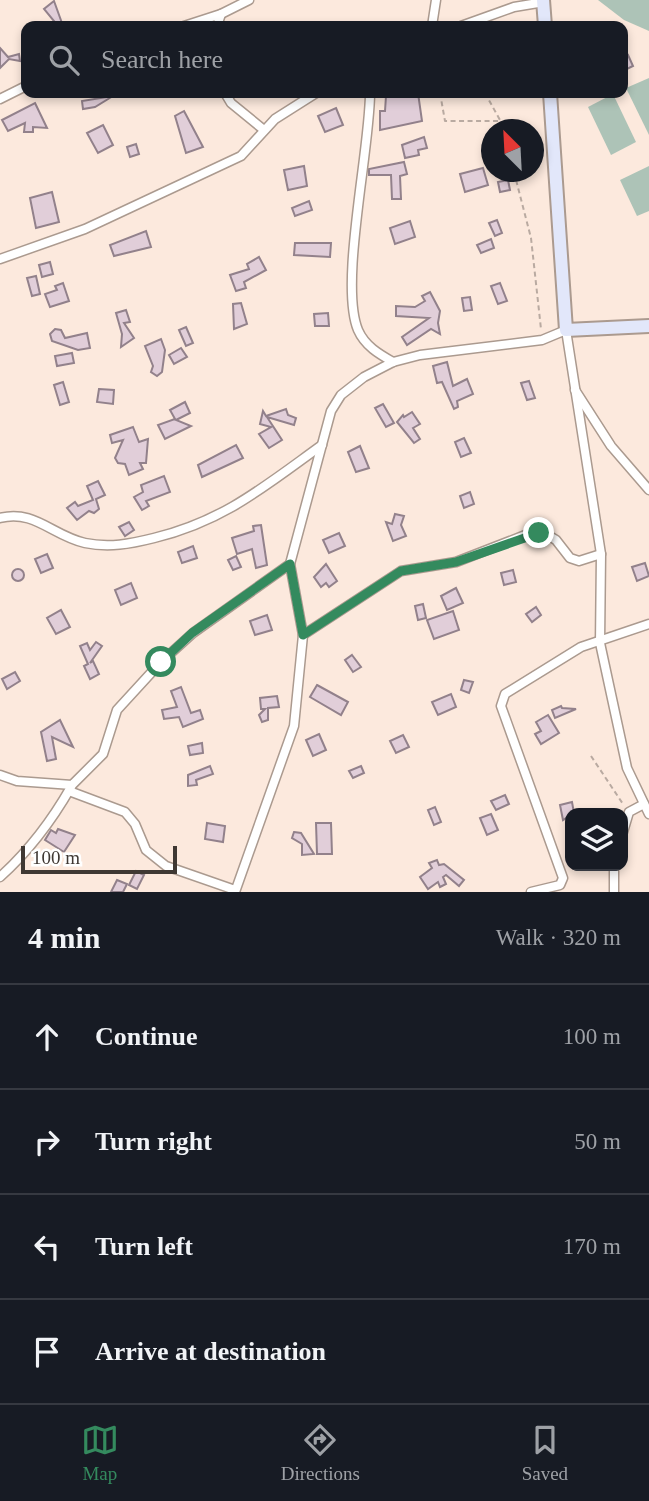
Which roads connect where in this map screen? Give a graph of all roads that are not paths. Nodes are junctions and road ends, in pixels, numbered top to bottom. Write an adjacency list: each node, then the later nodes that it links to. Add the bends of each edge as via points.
1 (250, 0): 5 (street)
2 (436, 0): 8 (street)
3 (543, 1): 4 (street); 10 (street)
4 (512, 4): 9 (street)
5 (221, 14): 6 (street); 7 (street)
6 (199, 21)
7 (219, 21)
8 (433, 21)
9 (473, 21)
10 (545, 21)
11 (21, 88): 16 (street)
12 (228, 98): 17 (street)
13 (307, 98): 17 (street)
14 (370, 98): 21 (street, via 353,308 364,342)
15 (550, 98): 20 (street)
16 (0, 99)
17 (264, 130): 18 (street, via 236,158 85,229)
18 (0, 259)
19 (649, 326): 20 (street)
20 (566, 330): 21 (street, via 542,340); 22 (street)
21 (393, 362): 23 (street, via 341,395 331,411)
22 (573, 388): 24 (street, via 611,446); 26 (street)
23 (322, 444): 25 (street, via 224,514 200,526 130,544 93,545 67,539 16,514); 27 (street)
24 (649, 490)
25 (0, 518)
26 (601, 554): 29 (street, via 576,560 546,534 528,534 466,559 401,571); 30 (street)
27 (290, 564): 29 (street); 32 (street, via 192,633 161,662 117,710 103,754)
28 (649, 624): 30 (street)
29 (303, 635): 38 (street, via 294,726)
30 (600, 643): 33 (street, via 626,768); 39 (street, via 581,647 502,700 517,755 563,878 560,885)
31 (0, 775): 32 (street)
32 (71, 788): 37 (street, via 46,828); 38 (street, via 125,812 145,850 166,866)
33 (644, 804): 34 (street); 35 (street)
34 (649, 814)
35 (628, 815)
36 (614, 871): 40 (street)
37 (0, 877)
38 (235, 891)
39 (531, 892)
40 (614, 892)

